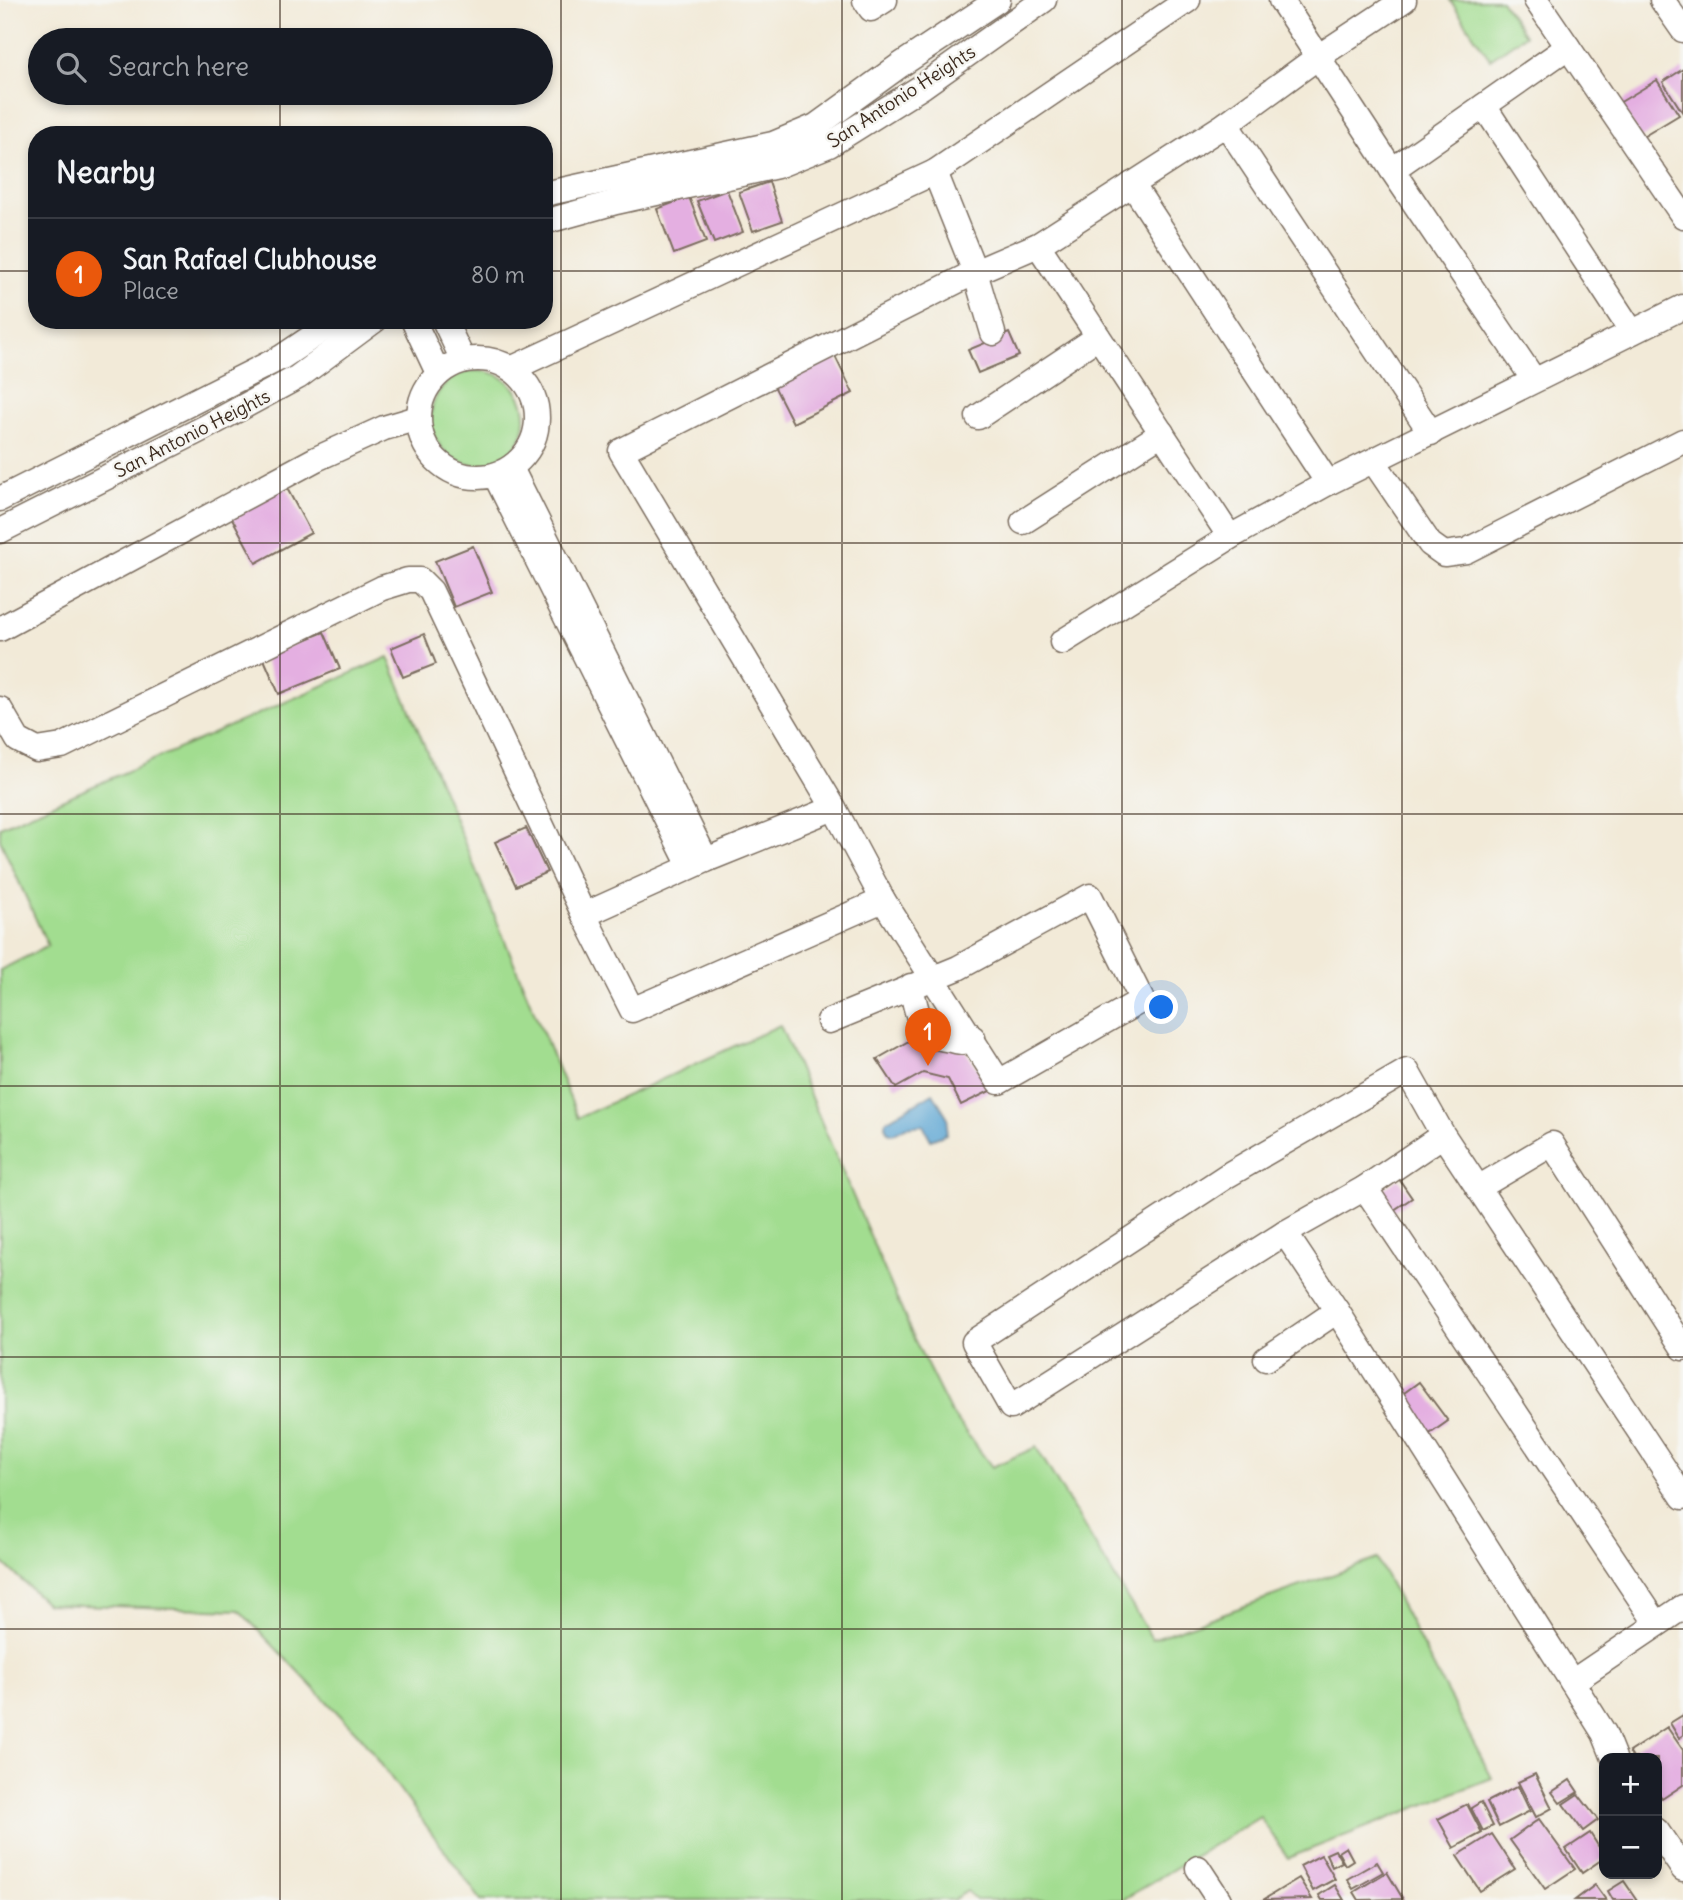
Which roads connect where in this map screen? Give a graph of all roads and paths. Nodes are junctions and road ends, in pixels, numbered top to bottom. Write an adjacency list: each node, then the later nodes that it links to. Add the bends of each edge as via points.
1 (865, 0): 2 (street, via 871,9)
2 (885, 0)
3 (998, 0): 18 (street, San Antonio Heights, via 817,126 773,144)
4 (1044, 0): 20 (street, San Antonio Heights, via 923,86 829,145 777,166)
5 (1188, 0): 16 (street)
6 (1281, 0): 12 (street)
7 (1404, 0): 12 (street)
8 (1536, 0): 11 (street)
9 (1662, 0): 10 (street)
10 (1683, 30)
11 (1568, 47): 13 (street); 19 (street)
12 (1318, 57): 14 (street); 15 (street)
13 (1484, 106): 15 (street); 29 (street)
14 (1226, 124): 17 (street); 38 (street)
15 (1392, 170): 34 (street)
16 (935, 172): 22 (street); 32 (street)
17 (1132, 184): 21 (street); 42 (street)
18 (553, 192)
19 (1683, 216)
20 (553, 220)
21 (1038, 245): 22 (street); 30 (street)
22 (975, 272): 28 (street); 50 (street, via 621,451)
23 (1683, 307): 29 (street)
24 (324, 329): 43 (street, San Antonio Heights, via 282,357)
25 (364, 329): 45 (street, San Antonio Heights, via 298,377)
26 (417, 329): 33 (street)
27 (448, 329): 31 (street)
28 (993, 332)
29 (1632, 332): 34 (street)
30 (1098, 337): 35 (street); 37 (street)
31 (464, 360): 32 (street, via 488,360); 33 (street)
32 (511, 369): 41 (street, via 525,382 538,418 526,454)
33 (438, 373): 36 (street, via 420,401)
34 (1534, 380): 38 (street)
35 (978, 417)
36 (418, 418): 41 (street, via 420,436 441,466 476,478); 47 (street, via 316,459)
37 (1162, 432): 44 (street); 46 (street)
38 (1431, 432): 40 (street)
39 (1683, 441): 40 (street, via 1466,551 1444,554 1430,544)
40 (1374, 462): 42 (street)
41 (503, 472): 51 (street)
42 (1328, 483): 46 (street)
43 (0, 499)
44 (1023, 522)
45 (0, 531)
46 (1230, 537): 48 (street)
47 (0, 629)
48 (1062, 642)
49 (0, 709): 53 (street, via 18,740 37,750 62,746 382,588 420,580 431,591)
50 (834, 808): 51 (street); 52 (street)
51 (698, 864): 53 (street)
52 (883, 900): 53 (street, via 632,1010); 54 (street)
53 (584, 915)
54 (934, 978): 55 (street); 57 (street); 57 (street, via 1090,896 1142,1000 999,1082)
55 (911, 986): 56 (street); 57 (street, via 927,1032 961,1043)
56 (829, 1021)
57 (973, 1038)
58 (1443, 1135): 59 (street); 60 (street); 61 (street, via 1407,1071 1228,1175 974,1342 1011,1407)
59 (1365, 1188): 61 (street); 67 (street)
60 (1478, 1188): 63 (street, via 1552,1144); 65 (street)
61 (1285, 1233): 62 (street)
62 (1337, 1311): 64 (street); 68 (street)
63 (1683, 1348)
64 (1266, 1359)
65 (1683, 1497)
66 (1683, 1606): 67 (street)
67 (1657, 1624): 68 (street)
68 (1572, 1682): 69 (street)
69 (1612, 1753)
70 (1662, 1838): 72 (street)
71 (1198, 1868): 73 (street)
72 (1683, 1869)
73 (1219, 1900)

